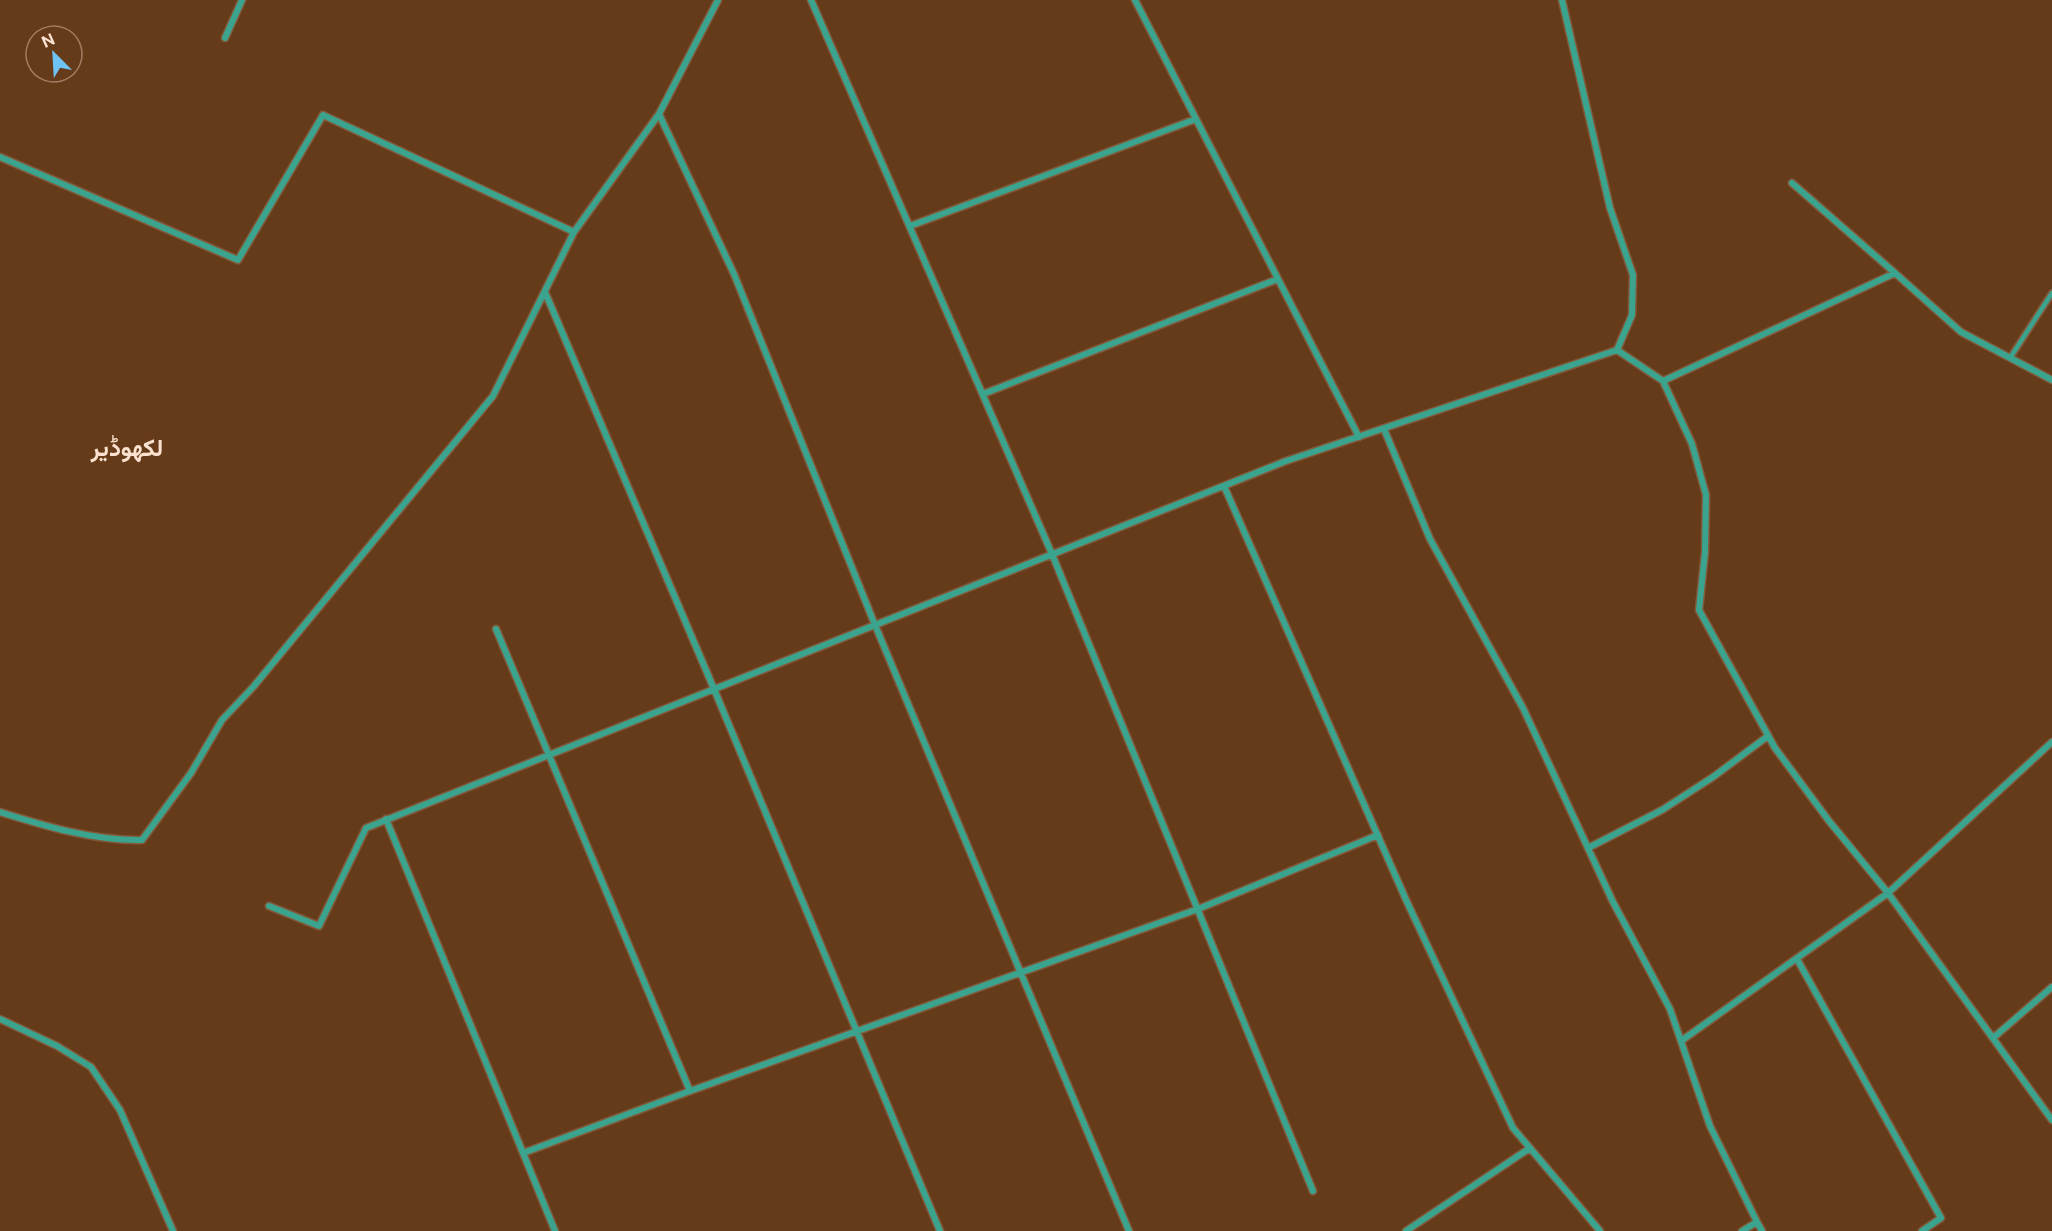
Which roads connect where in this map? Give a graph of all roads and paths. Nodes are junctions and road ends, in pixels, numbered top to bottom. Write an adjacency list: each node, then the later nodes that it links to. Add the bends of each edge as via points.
1 (242, 0): 6 (street)
2 (718, 0): 7 (street)
3 (811, 0): 11 (street)
4 (1135, 0): 8 (street)
5 (1562, 0): 17 (street, via 1610,208 1633,275 1632,315)
6 (225, 38)
7 (658, 114): 12 (street); 26 (street, via 734,274)
8 (1196, 118): 11 (street); 14 (street)
9 (0, 157): 12 (street, via 238,260 323,115)
10 (1792, 183): 13 (street)
11 (910, 226): 21 (street)
12 (574, 232): 15 (street)
13 (1895, 273): 18 (street, via 1961,332); 20 (street)
14 (1278, 279): 21 (street); 23 (street)
15 (545, 292): 28 (street); 32 (street, via 493,396 222,720 191,773 142,840 117,840)
16 (2052, 293): 18 (lane)
17 (1617, 350): 20 (street); 22 (street)
18 (2010, 358): 19 (street)
19 (2052, 380)
20 (1663, 381): 29 (street, via 1692,444 1706,495 1699,610)
21 (983, 394): 25 (street)
22 (1384, 429): 23 (street); 35 (street, via 1430,539 1523,708)
23 (1359, 437): 24 (street)
24 (1224, 486): 25 (street); 34 (street)
25 (1052, 554): 26 (street); 38 (street)
26 (875, 625): 28 (street); 40 (street)
27 (496, 629): 31 (street)
28 (714, 689): 31 (street); 43 (street)
29 (1768, 736): 35 (street, via 1662,810); 36 (street, via 1829,821)
30 (2052, 742): 36 (street)
31 (549, 754): 33 (street); 46 (street)
32 (0, 812)
33 (386, 819): 37 (street, via 366,828 319,927); 49 (street)
34 (1378, 835): 38 (street); 48 (street, via 1513,1128)
35 (1588, 848): 45 (street, via 1670,1009)
36 (1888, 893): 39 (street); 44 (street)
37 (269, 906)
38 (1198, 909): 40 (street); 50 (street)
39 (1797, 959): 45 (street); 60 (street, via 1941,1218)
40 (1021, 972): 43 (street); 55 (street)
41 (2052, 987): 44 (street)
42 (0, 1019): 52 (street, via 91,1067 120,1110)
43 (856, 1031): 46 (street); 54 (street)
44 (1993, 1038): 47 (street)
45 (1681, 1041): 51 (street, via 1710,1126)
46 (690, 1091): 49 (street)
47 (2052, 1120)
48 (1530, 1148): 56 (street); 57 (street)
49 (523, 1153): 53 (street)
50 (1313, 1191)
51 (1757, 1222): 58 (street); 59 (street)
52 (173, 1231)
53 (555, 1231)
54 (940, 1231)
55 (1129, 1231)
56 (1406, 1231)
57 (1600, 1231)
58 (1742, 1231)
59 (1762, 1231)
60 (1922, 1231)

